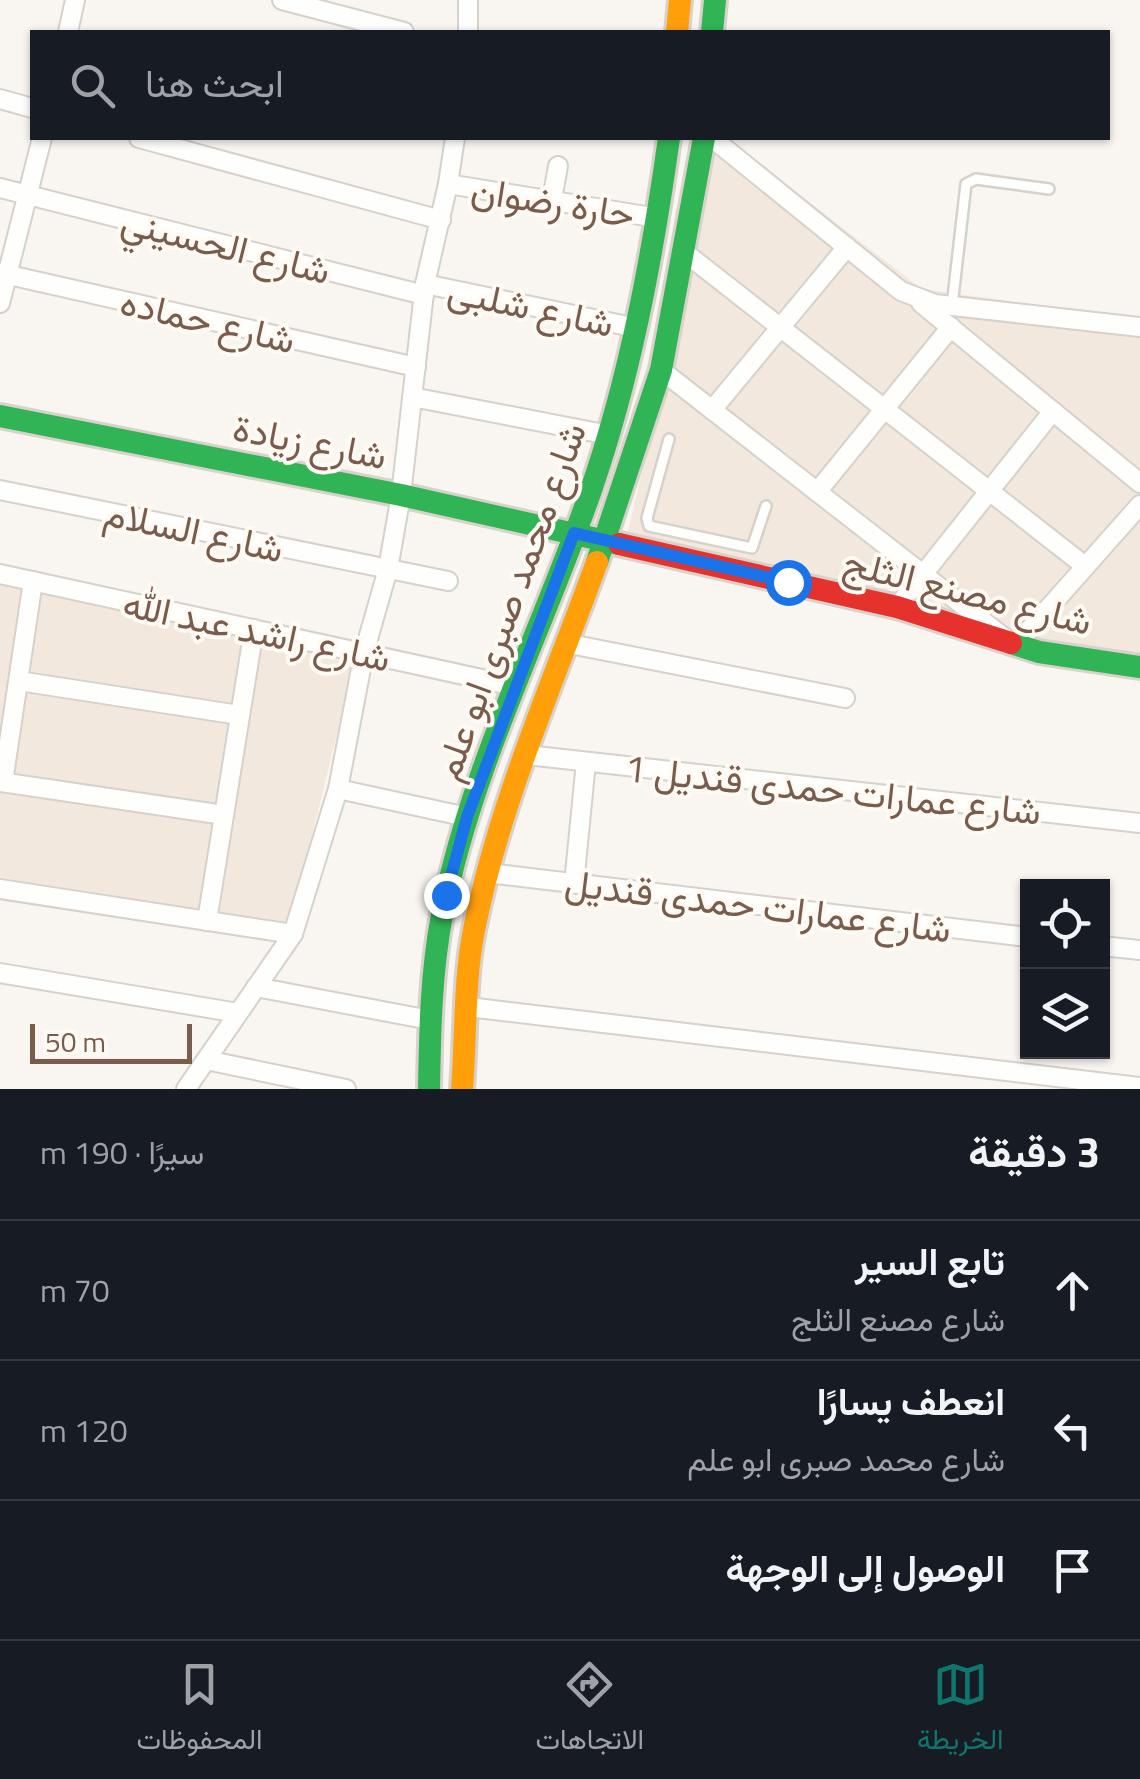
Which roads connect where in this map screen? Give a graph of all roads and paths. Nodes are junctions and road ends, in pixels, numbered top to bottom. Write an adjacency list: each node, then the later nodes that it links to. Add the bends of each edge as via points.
1 (282, 0): 8 (street)
2 (468, 0): 9 (street)
3 (668, 0): 4 (street)
4 (680, 0): 10 (street)
5 (714, 0): 11 (street)
6 (72, 1): 7 (street)
7 (68, 30)
8 (396, 30)
9 (470, 30)
10 (678, 30)
11 (712, 30)
12 (0, 99): 13 (street)
13 (30, 107)
14 (42, 140): 24 (street)
15 (146, 140): 27 (street)
16 (455, 140): 21 (street)
17 (669, 140): 26 (street, شارع محمد صبرى ابو علم)
18 (704, 140): 29 (street, شارع محمد صبرى ابو علم)
19 (714, 140): 28 (street)
20 (558, 166): 25 (street)
21 (448, 184): 25 (street, حارة رضوان); 27 (street)
22 (0, 188): 24 (street, شارع الحسيني)
23 (1049, 189): 34 (lane, via 976,178 966,184)
24 (28, 196): 30 (street); 31 (street, شارع الحسيني)
25 (552, 200): 26 (street, حارة رضوان)
26 (658, 218): 36 (street, شارع محمد صبرى ابو علم)
27 (441, 220): 31 (street)
28 (848, 247): 32 (street); 37 (street)
29 (684, 252): 37 (street); 40 (street, شارع محمد صبرى ابو علم)
30 (4, 274): 33 (street); 39 (street, شارع حماده)
31 (424, 289): 36 (street, شارع شلبى); 39 (street)
32 (917, 299): 34 (street); 35 (street)
33 (0, 303)
34 (952, 306): 38 (street)
35 (951, 327): 42 (street); 44 (street)
36 (637, 328): 46 (street, شارع محمد صبرى ابو علم)
37 (781, 328): 42 (street); 43 (street)
38 (1140, 328)
39 (416, 367): 41 (street)
40 (661, 370): 43 (street); 52 (street, شارع محمد صبرى ابو علم)
41 (412, 397): 46 (street); 53 (street)
42 (884, 409): 50 (street); 51 (street)
43 (712, 410): 51 (street)
44 (1053, 411): 48 (street); 50 (street)
45 (0, 416): 53 (street, شارع زيادة)
46 (609, 436): 57 (street, شارع محمد صبرى ابو علم)
47 (669, 439): 54 (lane)
48 (1140, 483)
49 (0, 490): 60 (street, شارع السلام)
50 (989, 491): 59 (street); 62 (street)
51 (817, 492): 62 (street)
52 (620, 493): 54 (lane); 58 (street, شارع محمد صبرى ابو علم)
53 (401, 495): 57 (street, شارع زيادة); 60 (street)
54 (651, 502): 56 (lane, via 646,523 652,528 749,549)
55 (1140, 505): 59 (street)
56 (766, 506)
57 (574, 533): 58 (street, شارع زيادة); 72 (street, شارع محمد صبرى ابو علم)
58 (605, 540): 65 (street, شارع مصنع الثلج); 67 (street, شارع محمد صبرى ابو علم)
59 (1085, 566): 68 (street)
60 (388, 569): 64 (street, شارع السلام); 69 (street)
61 (0, 574): 63 (street, شارع راشد عبد الله)
62 (923, 575): 65 (street); 68 (street)
63 (33, 581): 66 (street, شارع راشد عبد الله); 71 (street)
64 (448, 581)
65 (897, 607): 68 (street, شارع مصنع الثلج)
66 (254, 629): 69 (street, شارع راشد عبد الله); 74 (street)
67 (565, 643): 73 (street); 75 (street, شارع محمد صبرى ابو علم)
68 (1015, 646): 70 (street, شارع مصنع الثلج)
69 (364, 653): 72 (street, شارع راشد عبد الله); 78 (street)
70 (1140, 666)
71 (18, 681): 74 (street); 77 (street)
72 (514, 686): 80 (street, شارع محمد صبرى ابو علم)
73 (845, 698)
74 (239, 715): 79 (street)
75 (526, 755): 76 (street, شارع عمارات حمدى قنديل 1); 82 (street, شارع محمد صبرى ابو علم)
76 (586, 762): 81 (street, شارع عمارات حمدى قنديل 1); 83 (street)
77 (2, 782): 79 (street)
78 (338, 790): 80 (street); 86 (street)
79 (224, 815): 85 (street)
80 (467, 817): 94 (street, شارع محمد صبرى ابو علم, via 446,895)
81 (1140, 823)
82 (488, 874): 83 (street, شارع عمارات حمدى قنديل); 92 (street, شارع محمد صبرى ابو علم, via 474,933)
83 (574, 884): 87 (street, شارع عمارات حمدى قنديل)
84 (0, 890): 85 (street)
85 (207, 921): 86 (street)
86 (293, 934): 91 (street)
87 (1020, 936)
88 (1110, 947): 89 (street)
89 (1140, 950)
90 (0, 973): 93 (street)
91 (256, 987): 93 (street); 94 (street)
92 (468, 1007): 96 (street); 100 (street, شارع محمد صبرى ابو علم)
93 (238, 1013): 95 (street)
94 (430, 1020): 99 (street, شارع محمد صبرى ابو علم)
95 (206, 1060): 97 (street); 98 (street)
96 (1140, 1087)
97 (186, 1089)
98 (346, 1089)
99 (429, 1089)
100 (462, 1089)

